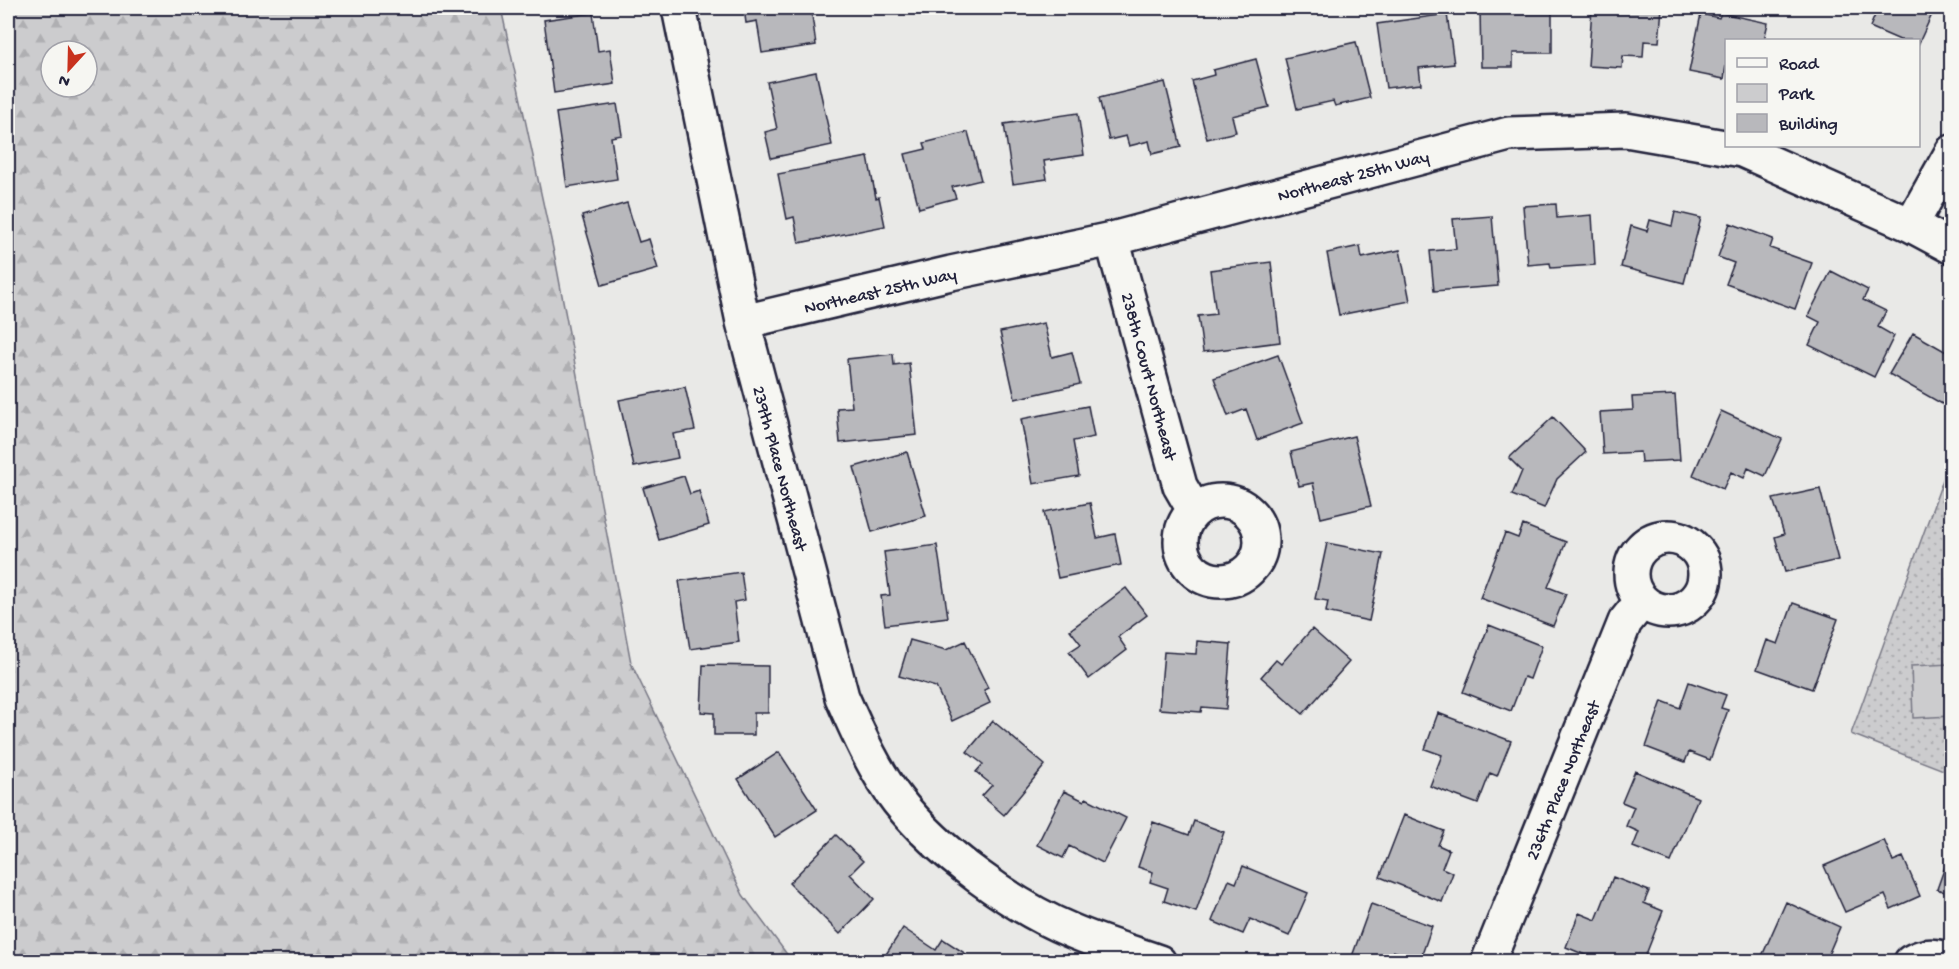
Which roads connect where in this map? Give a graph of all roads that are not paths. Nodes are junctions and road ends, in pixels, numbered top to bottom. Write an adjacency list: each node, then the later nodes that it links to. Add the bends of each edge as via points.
1 (679, 8): 6 (street, 239th Place Northeast)
2 (1952, 152): 3 (street)
3 (1911, 225): 4 (street, Northeast 25th Way, via 1742,150 1626,130 1509,134); 5 (street, Northeast 25th Way)
4 (1112, 239): 6 (street, Northeast 25th Way); 7 (street, 238th Court Northeast, via 1180,486)
5 (1952, 247)
6 (743, 322): 10 (street, 239th Place Northeast, via 842,697 868,753 898,801 983,881 1026,909 1072,931)
7 (1194, 510)
8 (1642, 601): 11 (street, 236th Place Northeast, via 1625,622)
9 (1952, 961): 12 (street, via 1928,956)
10 (1159, 962)
11 (1488, 962)
12 (1911, 962)

